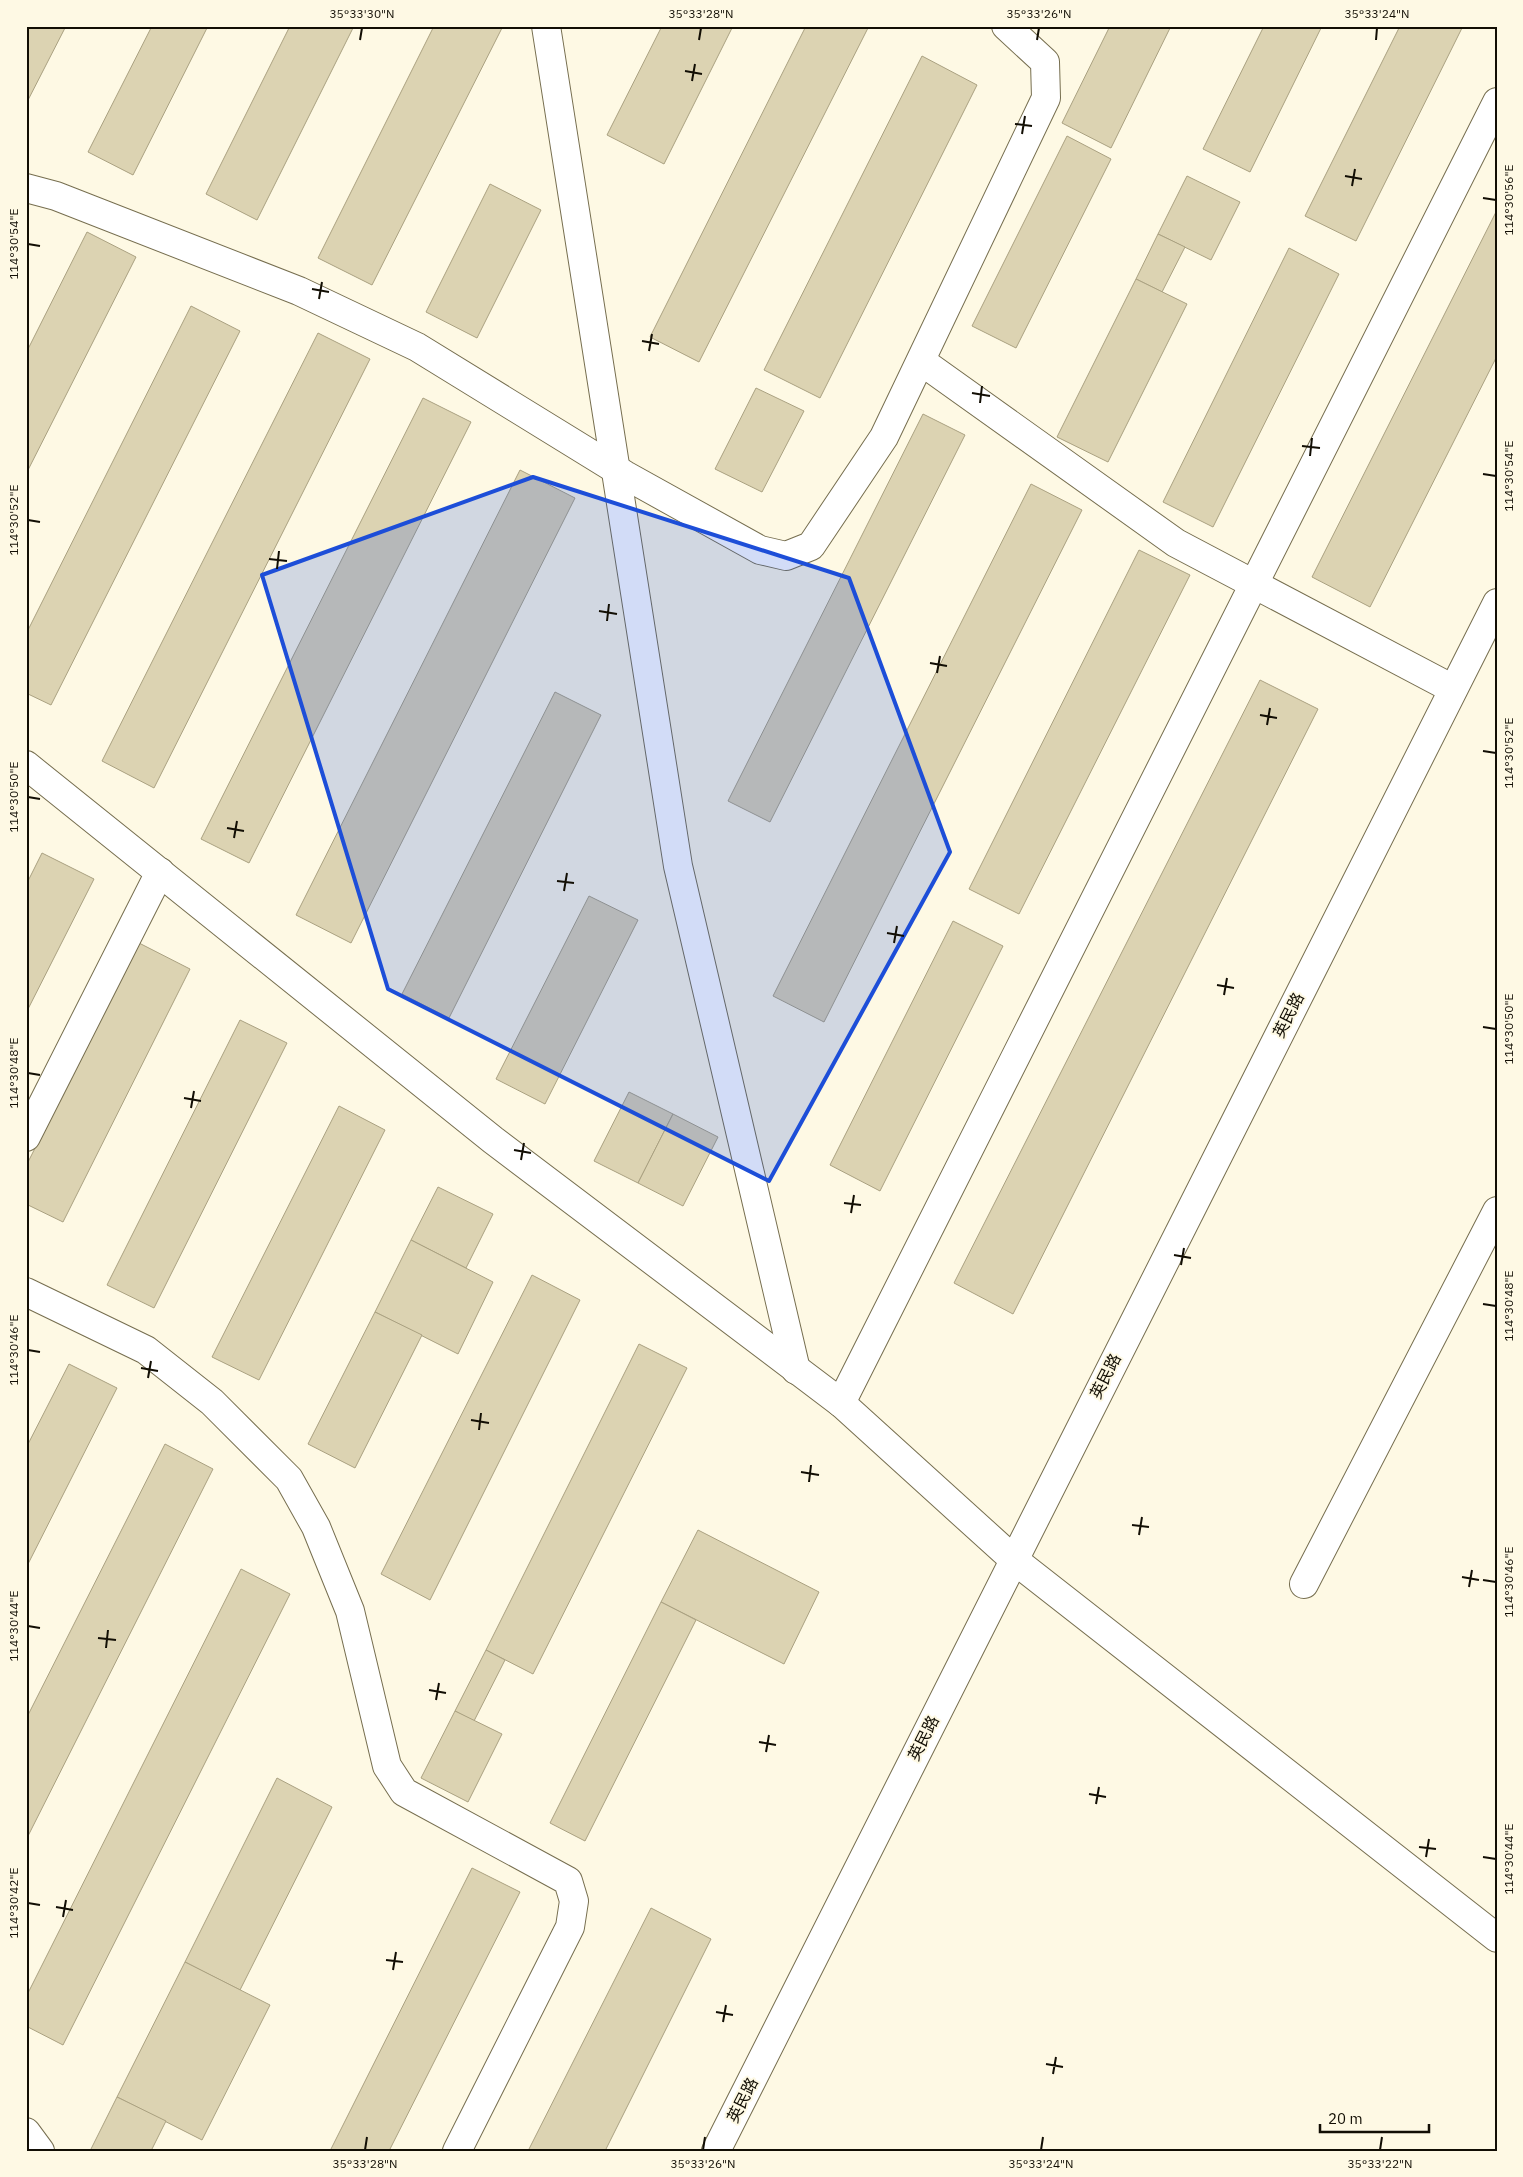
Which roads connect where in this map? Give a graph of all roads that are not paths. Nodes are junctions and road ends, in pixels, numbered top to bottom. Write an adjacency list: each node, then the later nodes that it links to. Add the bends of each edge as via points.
1 (546, 26): 6 (street)
2 (1006, 26): 5 (street, via 1045,62 1046,98)
3 (1497, 102): 7 (street)
4 (26, 188): 6 (street, via 56,196 299,291 408,343)
5 (921, 361): 6 (street, via 884,437 811,546 786,556 760,550); 7 (street, via 1176,543)
6 (617, 469): 15 (street, via 678,866)
7 (1256, 585): 9 (street); 16 (street)
8 (1497, 603): 9 (street, 英民路)
9 (1454, 689): 17 (street, 英民路)
10 (26, 765): 11 (street)
11 (160, 872): 12 (street); 15 (street, via 493,1140)
12 (26, 1137)
13 (1497, 1211): 18 (street)
14 (26, 1292): 22 (street, via 146,1350 212,1402 289,1479 316,1527 350,1611 387,1766 404,1792 568,1881 574,1901 570,1927)
15 (796, 1370): 16 (street)
16 (841, 1403): 17 (street)
17 (1013, 1558): 19 (street); 23 (street, 英民路)
18 (1304, 1584)
19 (1497, 1938)
20 (26, 2132): 21 (street)
21 (40, 2151)
22 (457, 2151)
23 (716, 2151)

